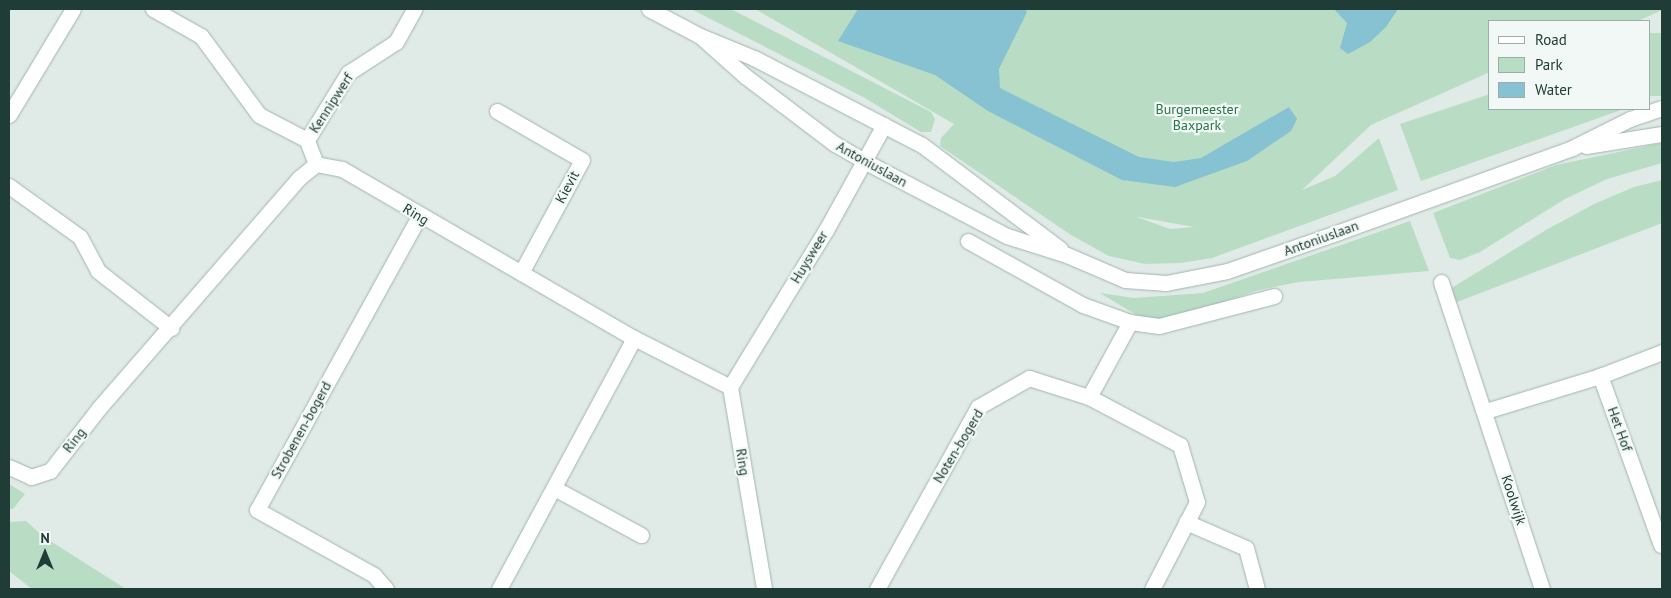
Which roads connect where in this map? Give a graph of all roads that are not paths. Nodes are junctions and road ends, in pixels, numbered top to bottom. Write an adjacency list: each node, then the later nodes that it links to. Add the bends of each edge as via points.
1 (74, 9): 8 (street)
2 (153, 9): 11 (street, via 201,36 259,115)
3 (414, 9): 11 (street, Kennipwerf, via 396,42 348,73)
4 (649, 9): 5 (street, Antoniuslaan)
5 (700, 36): 9 (street, Antoniuslaan, via 754,58); 13 (street, Antoniuslaan, via 744,76 835,144)
6 (1662, 108): 12 (street, Antoniuslaan)
7 (498, 111): 19 (street, Kievit, via 582,160)
8 (9, 115)
9 (884, 125): 13 (street, Huysweer); 18 (street, Antoniuslaan, via 922,145 1021,216)
10 (1662, 134): 12 (street, Antoniuslaan)
11 (307, 140): 14 (street, Kennipwerf)
12 (1572, 148): 18 (street, Antoniuslaan, via 1227,271 1166,283 1125,280)
13 (864, 161): 18 (street, Antoniuslaan, via 1008,236); 27 (street, Huysweer)
14 (316, 164): 16 (street, Ring, via 342,169); 23 (street, Ring, via 299,178)
15 (9, 186): 23 (street, via 80,237 98,271)
16 (419, 216): 19 (street, Ring); 35 (street, Strobenen-bogerd, via 257,510 374,574)
17 (968, 241): 22 (street, via 1083,305)
18 (1067, 255)
19 (521, 273): 24 (street, Ring)
20 (1441, 282): 29 (street, Koolwijk)
21 (1274, 296): 22 (street, via 1159,326)
22 (1130, 322): 28 (street)
23 (171, 328): 30 (street, Ring, via 99,408 50,471 31,477)
24 (634, 338): 27 (street, Ring); 31 (street)
25 (1662, 352): 26 (street)
26 (1600, 376): 29 (street); 34 (street, Het Hof)
27 (730, 387): 37 (street, Ring)
28 (1089, 397): 32 (street, Noten-bogerd, via 1180,444 1197,502); 38 (street, Noten-bogerd, via 1029,378 978,407)
29 (1486, 411): 41 (street, Koolwijk)
30 (9, 467)
31 (554, 488): 33 (street); 36 (street)
32 (1186, 522): 39 (street, Noten-bogerd); 40 (street, via 1246,548)
33 (641, 535)
34 (1662, 545)
35 (386, 589)
36 (500, 589)
37 (764, 589)
38 (877, 589)
39 (1152, 589)
40 (1257, 589)
41 (1542, 589)

